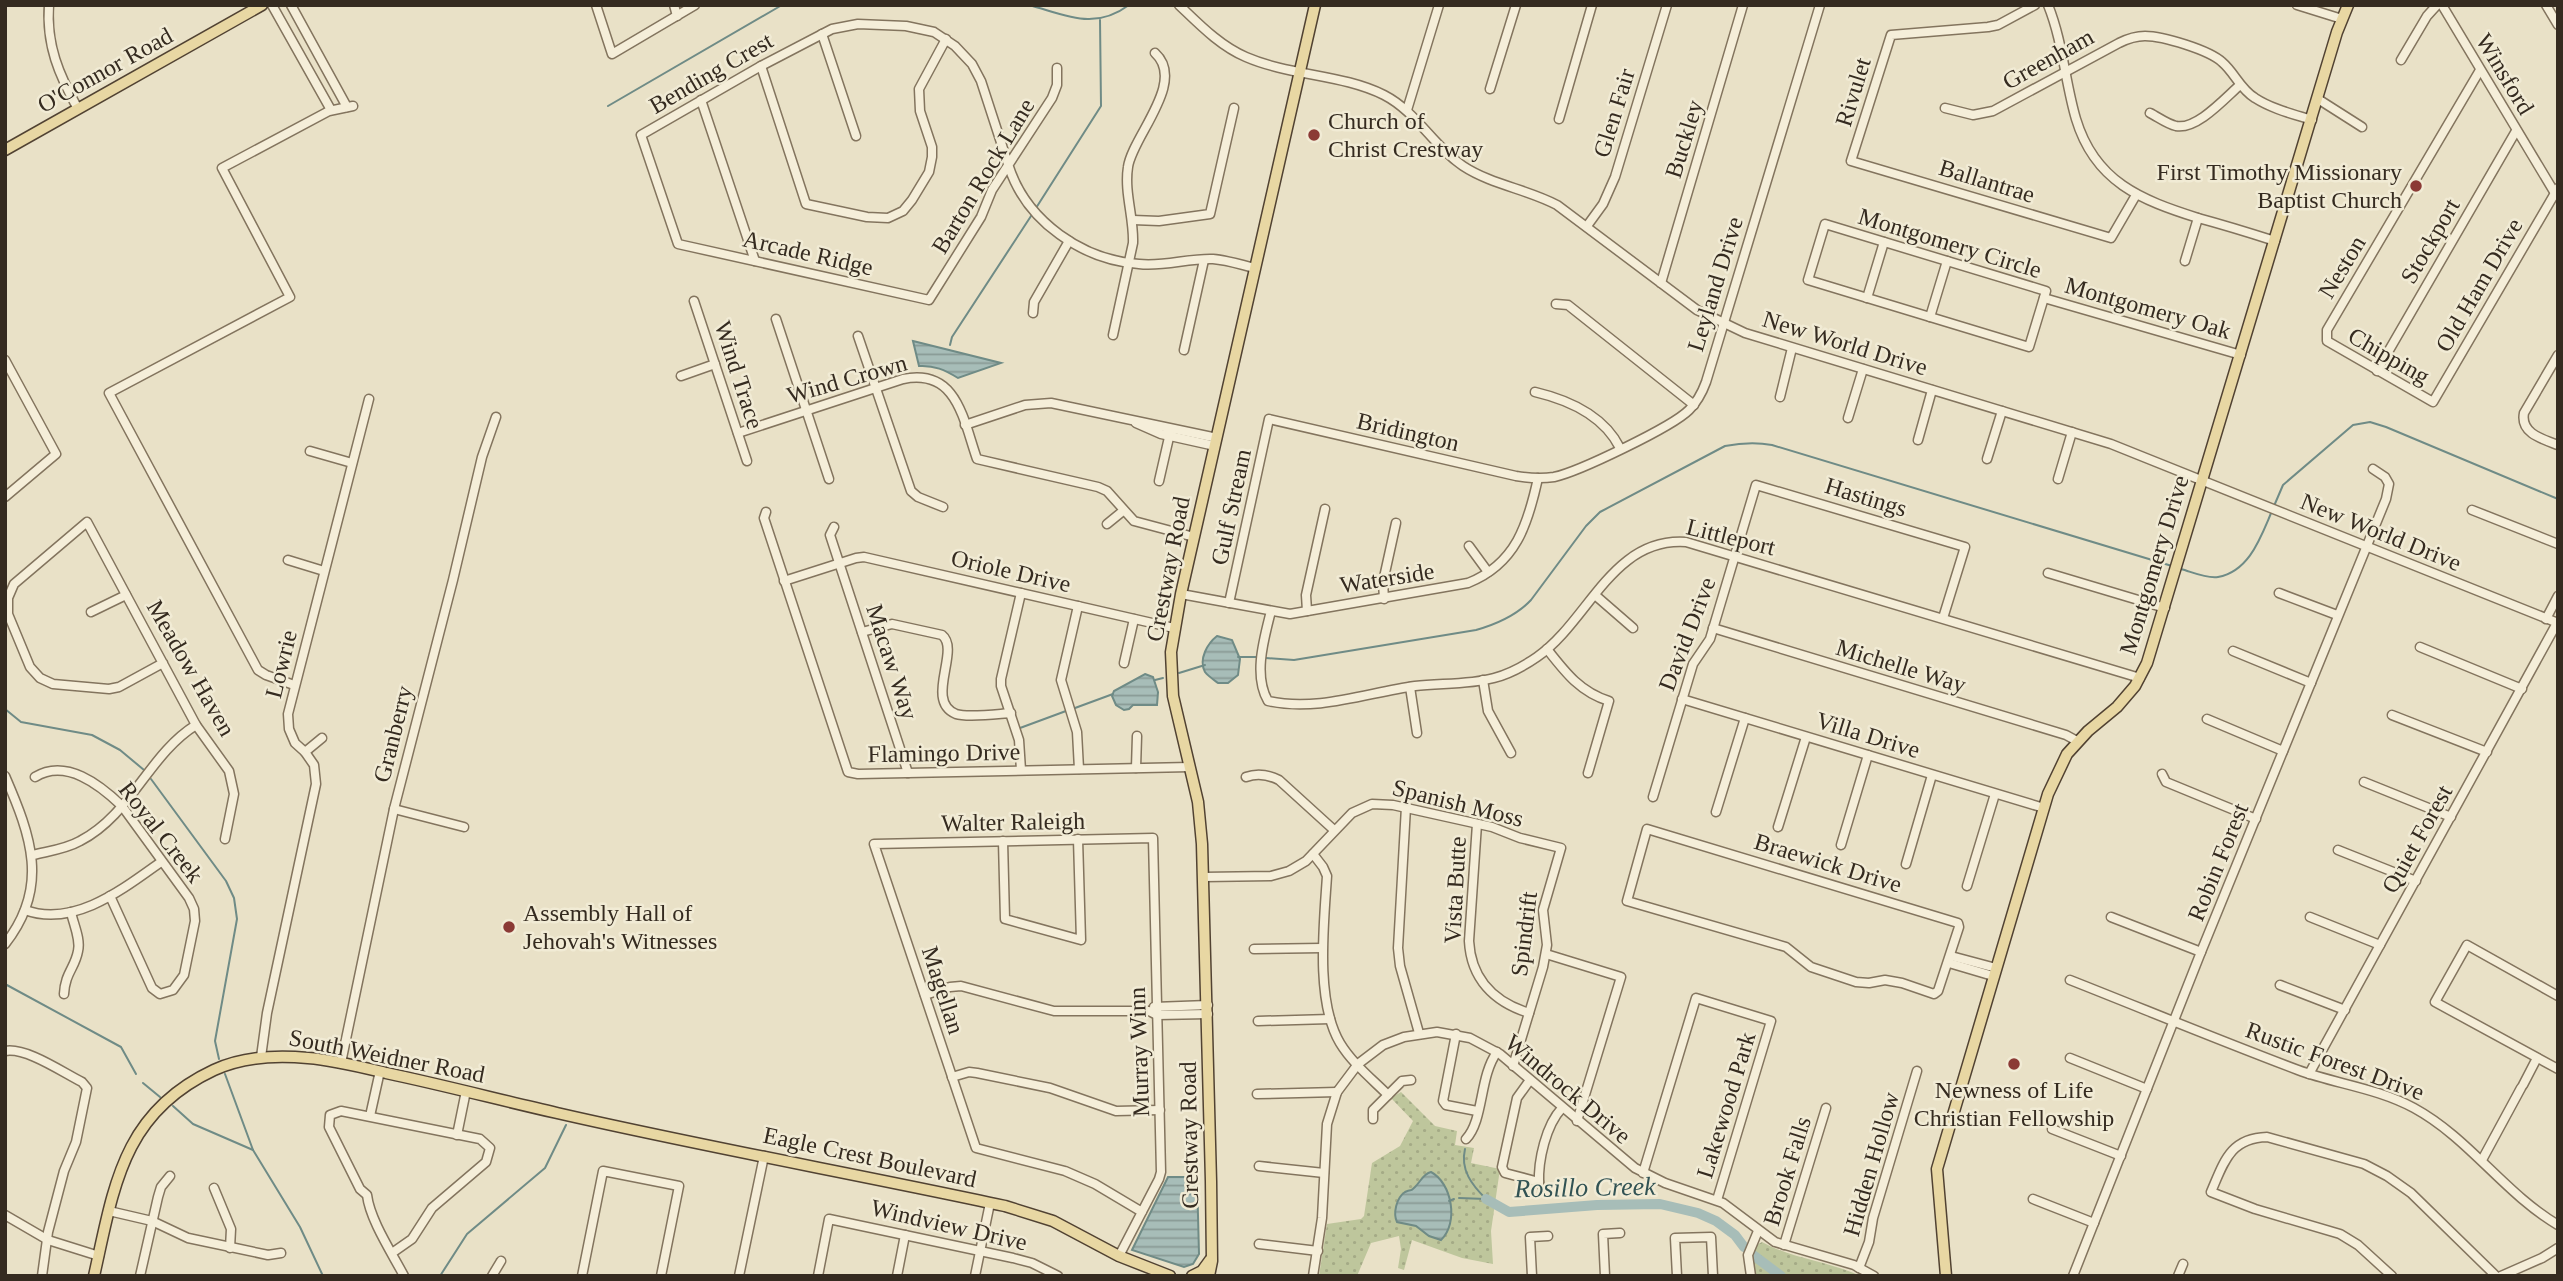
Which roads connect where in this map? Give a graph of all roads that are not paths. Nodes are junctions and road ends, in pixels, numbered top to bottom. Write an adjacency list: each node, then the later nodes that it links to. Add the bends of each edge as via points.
1 (49, 5): 38 (street, via 55,65)
2 (262, 5): 38 (main road, O'Connor Road)
3 (272, 5): 41 (street)
4 (291, 5): 41 (street, via 350,106)
5 (596, 5): 22 (street, via 612,54)
6 (674, 5): 22 (street)
7 (695, 5): 22 (street)
8 (1179, 5): 33 (street, New World Drive, via 1233,51)
9 (1315, 5): 33 (main road, Crestway Road)
10 (1438, 5): 42 (street)
11 (1516, 5): 35 (street)
12 (1592, 5): 44 (street)
13 (1667, 5): 56 (street, Glen Fair, via 1615,177)
14 (1743, 5): 67 (street, Buckley)
15 (1819, 5): 76 (street, Leyland Drive)
16 (2035, 5): 50 (street, Rivulet, via 1998,25 1891,35)
17 (2048, 5): 32 (street)
18 (2297, 5): 23 (street)
19 (2348, 5): 23 (main road, Montgomery Drive)
20 (2440, 5): 28 (street, via 2427,16); 31 (street, Winsford)
21 (2546, 5): 24 (street)
22 (677, 16)
23 (2342, 19): 36 (main road, Montgomery Drive)
24 (2558, 25)
25 (822, 34): 26 (street, Bending Crest, via 846,25 878,24 926,30); 29 (street, Bending Crest); 48 (street)
26 (946, 39): 29 (street, via 918,97 932,164 903,211 888,218 806,204); 51 (street, Bending Crest, via 964,55 981,81)
27 (1156, 53): 55 (street, via 1163,64 1163,88 1129,162 1127,187)
28 (2401, 60)
29 (761, 66): 37 (street, Bending Crest)
30 (1057, 68): 51 (street, Barton Rock Lane, via 1052,98)
31 (2480, 70): 47 (street, Winsford); 79 (street, Neston, via 2327,330)
32 (2065, 71): 34 (street, Greenham, via 2128,38 2148,36 2218,59); 40 (street, Greenham, via 1993,111 1973,115); 53 (street, via 2076,121 2088,147 2121,187)
33 (1300, 73): 42 (street, New World Drive, via 1371,90); 66 (main road, Crestway Road)
34 (2240, 85): 43 (street, via 2185,126); 45 (street, Greenham, via 2263,103)
35 (1490, 89)
36 (2318, 99): 45 (main road, Montgomery Drive); 46 (street)
37 (701, 100): 60 (street, Bending Crest, via 641,135); 62 (street)
38 (78, 108): 49 (main road, O'Connor Road)
39 (1234, 108): 55 (street, via 1210,214)
40 (1945, 108)
41 (331, 110): 170 (street, via 222,169 290,297 109,393 258,670)
42 (1407, 110): 56 (street, New World Drive, via 1464,166 1546,199)
43 (2150, 113)
44 (1559, 119)
45 (2312, 120): 58 (main road, Montgomery Drive)
46 (2362, 127)
47 (2516, 131): 52 (street, Winsford); 87 (street, Stockport)
48 (856, 136)
49 (5, 150)
50 (1852, 161): 53 (street, Ballantrae, via 2111,238)
51 (1009, 167): 57 (street, Bending Crest, via 1040,218); 70 (street, Barton Rock Lane)
52 (2557, 193): 94 (street, Old Ham Drive)
53 (2136, 195): 54 (street)
54 (2198, 218): 58 (street); 64 (street)
55 (1133, 220): 65 (street)
56 (1587, 226): 67 (street, New World Drive)
57 (1069, 241): 65 (street, Bending Crest); 73 (street, via 1034,302)
58 (2275, 241): 82 (main road, Montgomery Drive)
59 (1884, 242): 63 (street, Montgomery Circle); 68 (street); 68 (street, Montgomery Circle, via 1825,224 1814,258 1808,280)
60 (678, 244): 62 (street, Arcade Ridge)
61 (1204, 260): 65 (street, Bending Crest); 66 (street, Bending Crest); 81 (street)
62 (755, 261): 70 (street, Arcade Ridge)
63 (1947, 261): 69 (street, Montgomery Circle, via 2046,291); 74 (street)
64 (2185, 261)
65 (1129, 263): 77 (street)
66 (1255, 268): 106 (main road, Crestway Road)
67 (1661, 283): 76 (street, New World Drive)
68 (1867, 298): 74 (street, Montgomery Circle)
69 (2044, 298): 74 (street, Montgomery Circle, via 2029,347); 82 (street, Montgomery Oak)
70 (929, 300)
71 (694, 301): 85 (street, Wind Trace)
72 (1556, 304): 95 (street, via 1568,305)
73 (1033, 313)
74 (1930, 317)
75 (776, 319): 96 (street)
76 (1723, 324): 80 (street, New World Drive); 95 (street, Leyland Drive, via 1706,382)
77 (1112, 335)
78 (858, 336): 89 (street)
79 (2327, 341): 87 (street, Chipping)
80 (1792, 348): 86 (street, New World Drive); 92 (street)
81 (1184, 350)
82 (2241, 355): 118 (main road, Montgomery Drive)
83 (2558, 355): 107 (street, via 2524,412 2524,425)
84 (5, 360): 120 (street, via 56,454)
85 (715, 364): 88 (street); 104 (street, Wind Trace)
86 (1863, 369): 90 (street, New World Drive); 99 (street)
87 (2377, 371): 94 (street, Chipping)
88 (681, 376)
89 (876, 387): 96 (street, Wind Crown); 101 (street, Wind Crown, via 914,376 938,382 956,399); 121 (street, via 911,491)
90 (1932, 390): 97 (street, New World Drive); 105 (street)
91 (1535, 392): 108 (street, via 1576,405 1613,435)
92 (1780, 397)
93 (369, 399): 112 (street, Lowrie)
94 (2433, 402)
95 (1693, 405): 108 (street, Leyland Drive, via 1670,424)
96 (807, 410): 104 (street, Wind Crown); 115 (street)
97 (2002, 411): 103 (street, New World Drive); 110 (street)
98 (495, 417): 206 (street, Granberry)
99 (1848, 418)
100 (1269, 419): 114 (street, Bridington); 147 (street, Gulf Stream)
101 (965, 425): 102 (street, via 1025,405 1051,403); 124 (street, Wind Crown, via 976,459 1098,487)
102 (1170, 432): 106 (street); 117 (street)
103 (2072, 432): 116 (street); 118 (street, New World Drive)
104 (738, 433): 111 (street, Wind Trace)
105 (1917, 440)
106 (1216, 442): 129 (main road, Crestway Road)
107 (2558, 445)
108 (1620, 448): 114 (street, Leyland Drive, via 1555,477)
109 (310, 451): 112 (street)
110 (1987, 460)
111 (747, 461)
112 (352, 463): 136 (street, Lowrie)
113 (2373, 469): 132 (street, Robin Forest, via 2389,484)
114 (1538, 478): 137 (street, Waterside, via 1520,537)
115 (830, 479)
116 (2058, 479)
117 (1159, 481)
118 (2203, 481): 132 (street, New World Drive); 149 (main road, Montgomery Drive)
119 (1756, 485): 133 (street, David Drive); 155 (street, Hastings, via 1965,547)
120 (5, 497)
121 (943, 507)
122 (1325, 509): 151 (street, via 1306,595)
123 (2472, 510): 130 (street)
124 (1123, 511): 127 (street); 129 (street, Wind Crown, via 1142,525)
125 (766, 512): 139 (street, Flamingo Drive)
126 (1396, 523): 146 (street, via 1383,582)
127 (1107, 524)
128 (834, 527): 135 (street, via 831,535)
129 (1194, 537): 143 (main road, Crestway Road)
130 (2558, 544)
131 (1469, 546): 137 (street)
132 (2366, 547): 153 (street, Robin Forest); 156 (street, New World Drive)
133 (1735, 555): 144 (street, Littleport, via 1686,542 1654,545 1626,561); 155 (street, Littleport); 160 (street, David Drive)
134 (288, 560): 136 (street)
135 (839, 564): 139 (street, Oriole Drive); 140 (street, Oriole Drive, via 864,557); 161 (street, Macaw Way)
136 (324, 571): 170 (street, Lowrie)
137 (1488, 572): 146 (street, Waterside, via 1455,587)
138 (2048, 573): 149 (street)
139 (784, 581): 193 (street, Flamingo Drive, via 848,772)
140 (1021, 593): 148 (street, Oriole Drive); 174 (street, via 1001,679)
141 (2280, 593): 153 (street)
142 (126, 594): 152 (street); 165 (street, Meadow Haven); 165 (street, Meadow Haven, via 87,522 19,579 10,591 8,614 30,667 53,684 109,690)
143 (1181, 594): 147 (street, Waterside); 158 (main road, Crestway Road)
144 (1595, 595): 159 (street); 163 (street, Littleport)
145 (2558, 596): 156 (street)
146 (1384, 598): 151 (street, Waterside)
147 (1229, 603): 150 (street, Waterside)
148 (1078, 606): 154 (street, Oriole Drive); 191 (street, via 1061,680 1077,732)
149 (2165, 608): 167 (main road, Montgomery Drive)
150 (1271, 611): 151 (street, Waterside); 171 (street, Littleport, via 1261,664 1268,701 1317,704)
151 (1307, 611)
152 (91, 612)
153 (2337, 615): 169 (street, Robin Forest)
154 (1134, 618): 158 (street, Oriole Drive); 166 (street)
155 (1943, 618): 167 (street, Littleport)
156 (2546, 619): 157 (street, New World Drive)
157 (2558, 623): 172 (street, Quiet Forest)
158 (1174, 628): 189 (main road, Crestway Road, via 1173,696)
159 (1633, 628)
160 (1713, 628): 173 (street, David Drive, via 1693,664); 183 (street, Michelle Way)
161 (862, 632): 174 (street, via 892,624 946,637 949,648 942,682 951,710 960,715); 193 (street, Macaw Way)
162 (2420, 647): 172 (street)
163 (1547, 649): 168 (street, Littleport, via 1509,673); 194 (street, via 1579,687 1609,701)
164 (2233, 651): 169 (street)
165 (163, 663): 178 (street, Meadow Haven)
166 (1124, 663)
167 (2140, 678): 183 (main road, Montgomery Drive, via 2117,707)
168 (1483, 680): 171 (street, Littleport); 187 (street, via 1488,711)
169 (2311, 683): 184 (street, Robin Forest)
170 (294, 685): 185 (street, Lowrie, via 289,729)
171 (1410, 687): 179 (street)
172 (2522, 688): 186 (street, Quiet Forest)
173 (1682, 699): 176 (street, Villa Drive); 202 (street, David Drive)
174 (1011, 713): 192 (street)
175 (2392, 715): 186 (street)
176 (1745, 718): 181 (street, Villa Drive); 207 (street)
177 (2207, 719): 184 (street)
178 (196, 725): 203 (street, via 174,741); 215 (street, Meadow Haven, via 231,776 233,800)
179 (1418, 733)
180 (1136, 736): 190 (street)
181 (1806, 737): 188 (street, Villa Drive); 212 (street)
182 (323, 738): 185 (street)
183 (2077, 741): 205 (main road, Montgomery Drive, via 2053,780)
184 (2283, 751): 209 (street, Robin Forest)
185 (305, 752): 259 (street, Lowrie, via 314,765 316,783)
186 (2487, 752): 208 (street, Quiet Forest)
187 (1511, 753)
188 (1868, 755): 196 (street, Villa Drive); 219 (street)
189 (1190, 766): 190 (street, Flamingo Drive); 226 (main road, Crestway Road)
190 (1136, 768): 191 (street, Flamingo Drive)
191 (1079, 769): 192 (street, Flamingo Drive)
192 (1021, 770): 193 (street, Flamingo Drive)
193 (908, 773)
194 (1588, 773)
195 (2162, 774): 209 (street, via 2166,782)
196 (1932, 775): 201 (street, Villa Drive); 225 (street)
197 (5, 776): 223 (street)
198 (35, 777): 203 (street, Royal Creek, via 49,770 74,773)
199 (1246, 777): 213 (street, via 1279,780)
200 (2364, 782): 208 (street)
201 (1994, 794): 205 (street, Villa Drive); 228 (street)
202 (1653, 797)
203 (122, 806): 223 (street, via 80,841); 224 (street, Royal Creek)
204 (1406, 807): 210 (street, Spanish Moss); 213 (street, Spanish Moss, via 1372,804 1352,813); 255 (street, via 1398,948)
205 (2044, 808): 242 (main road, Montgomery Drive)
206 (394, 809): 211 (street); 262 (street, Granberry)
207 (1716, 812)
208 (2451, 817): 227 (street, Quiet Forest)
209 (2256, 819): 239 (street, Robin Forest)
210 (1477, 824): 220 (street, Spanish Moss); 251 (street, Vista Butte, via 1471,956 1479,978 1494,995)
211 (464, 827)
212 (1779, 827)
213 (1334, 830): 222 (street, Spanish Moss)
214 (1153, 838): 216 (street, Walter Raleigh); 249 (street, Murray Winn)
215 (225, 839)
216 (1078, 839): 217 (street, Walter Raleigh); 217 (street, via 1081,940 1005,919)
217 (1003, 841): 218 (street, Walter Raleigh)
218 (874, 844): 246 (street, Magellan)
219 (1841, 845)
220 (1561, 848): 240 (street, Spindrift, via 1543,910)
221 (2338, 850): 227 (street)
222 (1312, 854): 226 (street, Spanish Moss, via 1284,873 1271,876); 237 (street, via 1327,876)
223 (33, 855): 230 (street)
224 (161, 862): 229 (street); 229 (street, Royal Creek, via 192,903 195,921 181,982 165,993 155,992)
225 (1906, 864)
226 (1204, 877): 248 (main road, Crestway Road)
227 (2416, 881): 236 (street, Quiet Forest)
228 (1967, 886)
229 (110, 896): 231 (street)
230 (25, 909): 231 (street, via 46,916); 234 (street)
231 (71, 912): 245 (street, via 79,946 65,979)
232 (2111, 916): 239 (street)
233 (2310, 917): 236 (street)
234 (9, 932): 235 (street)
235 (5, 944)
236 (2380, 945): 250 (street, Quiet Forest)
237 (1322, 948): 238 (street); 252 (street)
238 (1254, 949)
239 (2201, 952): 254 (street, Robin Forest)
240 (1546, 954): 251 (street, Spindrift); 284 (street, via 1621,977)
241 (1950, 960): 241 (street, Braewick Drive, via 1936,994 1894,981 1856,982 1811,967 1786,947 1627,901 1647,830 1954,922 1959,927); 242 (street)
242 (1995, 972): 347 (main road, Montgomery Drive, via 1937,1170)
243 (2070, 979): 254 (street, Rustic Forest Drive)
244 (2280, 985): 250 (street)
245 (64, 994)
246 (925, 995): 249 (street, via 961,986 1054,1011); 269 (street, Magellan)
247 (2558, 996): 261 (street, via 2467,946 2435,1002)
248 (1208, 1009): 249 (street); 320 (main road, Crestway Road)
249 (1157, 1010): 279 (street, Murray Winn)
250 (2344, 1010): 268 (street, Quiet Forest)
251 (1530, 1013): 264 (street, Spindrift)
252 (1330, 1019): 253 (street); 263 (street, via 1342,1046)
253 (1258, 1021)
254 (2174, 1021): 268 (street, Rustic Forest Drive); 272 (street, Robin Forest)
255 (1419, 1033): 256 (street, Windrock Drive); 263 (street, Windrock Drive, via 1383,1045)
256 (1456, 1034): 258 (street, Windrock Drive); 280 (street, via 1444,1103)
257 (5, 1051): 309 (street, via 17,1049 87,1088)
258 (1497, 1052): 264 (street, Windrock Drive); 280 (street, via 1485,1073)
259 (261, 1057): 262 (main road, South Weidner Road); 299 (main road, South Weidner Road, via 216,1069 159,1108 122,1162)
260 (2070, 1058): 272 (street)
261 (2538, 1058): 265 (street); 290 (street)
262 (341, 1063): 267 (main road, South Weidner Road)
263 (1358, 1064): 274 (street, Windrock Drive); 276 (street)
264 (1513, 1066): 271 (street, Windrock Drive)
265 (2558, 1069)
266 (1917, 1071): 323 (street, Hidden Hollow)
267 (380, 1072): 273 (main road, South Weidner Road); 282 (street)
268 (2309, 1074): 290 (street, Rustic Forest Drive, via 2398,1100 2437,1122)
269 (952, 1077): 279 (street, via 969,1072 1050,1088 1116,1111); 300 (street, Magellan, via 976,1149 1065,1171)
270 (1411, 1080): 276 (street, via 1402,1081)
271 (1530, 1080): 277 (street, Windrock Drive); 277 (street, via 1517,1098 1502,1167 1505,1173 1539,1184 1551,1121)
272 (2147, 1088): 289 (street, Robin Forest)
273 (466, 1091): 281 (main road, South Weidner Road); 286 (street)
274 (1337, 1092): 275 (street); 292 (street, Windrock Drive, via 1327,1124)
275 (1257, 1094)
276 (1388, 1095): 283 (street, via 1373,1110)
277 (1562, 1108): 284 (street, Windrock Drive)
278 (1826, 1108): 311 (street, Brook Falls)
279 (1160, 1110): 300 (street, Murray Winn, via 1161,1172)
280 (1477, 1111): 287 (street)
281 (551, 1112): 288 (main road, Eagle Crest Boulevard)
282 (370, 1116): 286 (street); 317 (street, via 341,1111 330,1115 329,1127)
283 (1373, 1119)
284 (1577, 1121): 293 (street, Windrock Drive)
285 (2052, 1129): 289 (street)
286 (457, 1135): 317 (street, via 480,1139 490,1149 486,1162 432,1208 412,1239)
287 (1466, 1139)
288 (764, 1156): 298 (main road, Eagle Crest Boulevard); 331 (street)
289 (2121, 1156): 303 (street, Robin Forest)
290 (2482, 1160): 304 (street, Rustic Forest Drive, via 2528,1205)
291 (1259, 1166): 292 (street)
292 (1324, 1173): 315 (street, Windrock Drive)
293 (1643, 1173): 297 (street, Windrock Drive); 297 (street, Lakewood Park, via 1696,998 1771,1021)
294 (170, 1177): 302 (street, via 161,1186)
295 (214, 1188): 312 (street, via 231,1229)
296 (2033, 1199): 303 (street)
297 (1717, 1200): 305 (street, Windrock Drive)
298 (990, 1203): 314 (street); 319 (main road, Eagle Crest Boulevard, via 1052,1221)
299 (109, 1211): 302 (street); 318 (main road, South Weidner Road)
300 (1142, 1212): 319 (street, Murray Winn)
301 (5, 1215): 309 (street)
302 (152, 1221): 312 (street, via 188,1238); 326 (street)
303 (2094, 1223): 348 (street, Robin Forest)
304 (2558, 1225)
305 (1758, 1230): 311 (street, Windrock Drive); 345 (street, Brook Falls, via 1748,1255)
306 (1620, 1233): 342 (street, via 1603,1234)
307 (905, 1235): 314 (street, Windview Drive); 332 (street, Windview Drive, via 830,1219); 333 (street)
308 (1548, 1236): 341 (street, via 1530,1237)
309 (48, 1240): 318 (street); 324 (street)
310 (1259, 1244): 315 (street)
311 (1784, 1245): 323 (street, Windrock Drive)
312 (230, 1248): 316 (street, via 268,1255)
313 (2558, 1248): 351 (street)
314 (980, 1250): 334 (street); 335 (street, Windview Drive, via 1032,1263)
315 (1318, 1251): 340 (street, Windrock Drive)
316 (281, 1252)
317 (392, 1253): 327 (street)
318 (99, 1255): 325 (main road, South Weidner Road)
319 (1119, 1256): 336 (main road, Eagle Crest Boulevard)
320 (1212, 1256): 337 (main road, via 1205,1268); 338 (main road, Crestway Road); 339 (main road)
321 (501, 1261): 328 (street)
322 (2183, 1264): 349 (street)
323 (1859, 1268): 346 (street, Windrock Drive)
324 (42, 1276)
325 (94, 1276)
326 (140, 1276)
327 (404, 1276)
328 (492, 1276)
329 (582, 1276): 330 (street, via 603,1171 679,1186)
330 (661, 1276)
331 (739, 1276)
332 (818, 1276)
333 (897, 1276)
334 (975, 1276)
335 (1058, 1276)
336 (1170, 1276)
337 (1192, 1276)
338 (1209, 1276)
339 (1218, 1276)
340 (1313, 1276)
341 (1532, 1276)
342 (1605, 1276)
343 (1677, 1276): 344 (street, via 1675,1238 1711,1237)
344 (1713, 1276)
345 (1751, 1276)
346 (1874, 1276)
347 (1946, 1276)
348 (2073, 1276)
349 (2178, 1276)
350 (2392, 1276): 351 (street, via 2340,1234 2211,1192 2230,1152 2252,1139 2275,1138 2364,1164 2402,1186)
351 (2498, 1276)

